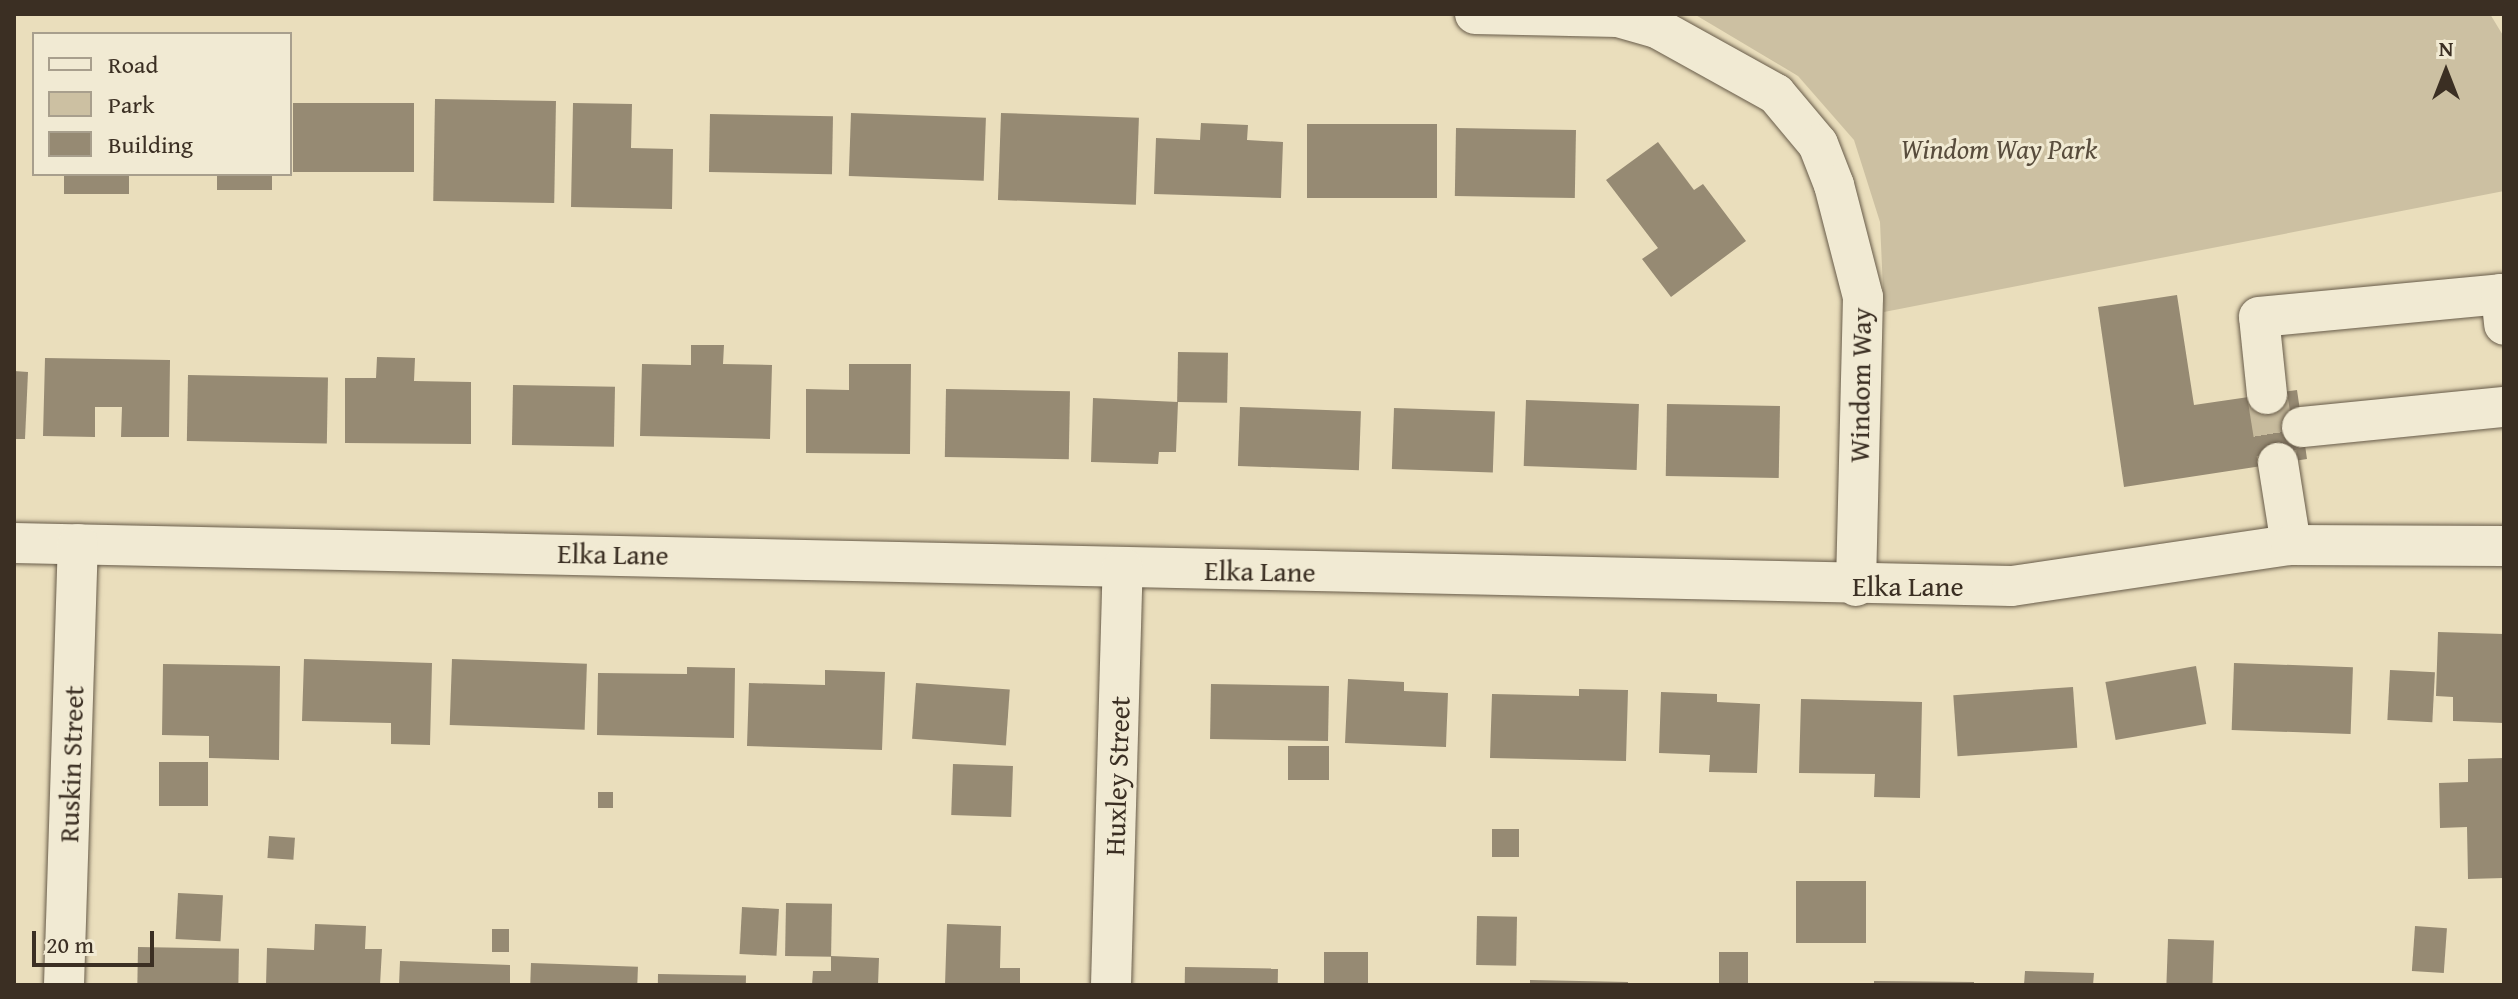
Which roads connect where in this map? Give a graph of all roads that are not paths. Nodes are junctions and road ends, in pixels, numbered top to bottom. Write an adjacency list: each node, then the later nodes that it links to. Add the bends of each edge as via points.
1 (1475, 14): 12 (street, Windom Way, via 1618,17 1657,28 1776,94 1818,144 1863,297)
2 (2504, 325): 3 (street, via 2501,294 2259,317)
3 (2267, 394)
4 (2504, 407): 5 (street)
5 (2302, 427)
6 (2278, 463): 9 (street)
7 (14, 543): 8 (street, Elka Lane)
8 (78, 544): 11 (street, Elka Lane); 13 (street, Ruskin Street)
9 (2291, 545): 10 (street, Elka Lane); 12 (street, Elka Lane, via 2012,586)
10 (2504, 546)
11 (1123, 568): 12 (street, Elka Lane); 14 (street, Huxley Street)
12 (1856, 586)
13 (64, 985)
14 (1111, 985)

